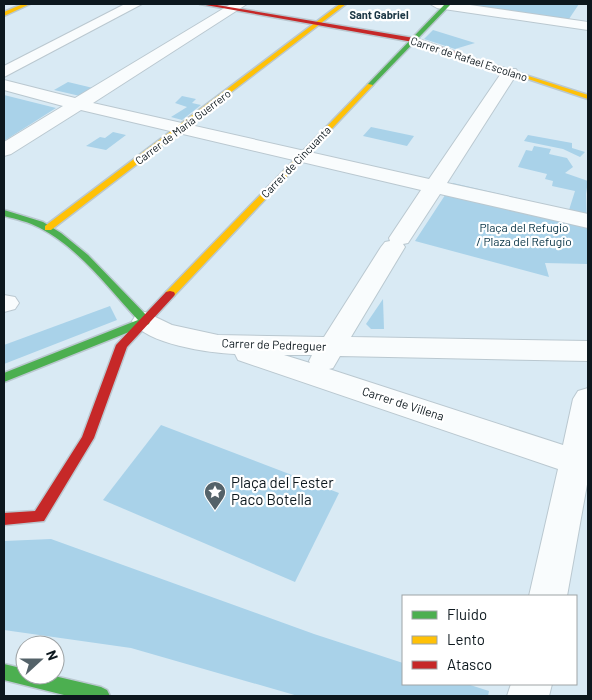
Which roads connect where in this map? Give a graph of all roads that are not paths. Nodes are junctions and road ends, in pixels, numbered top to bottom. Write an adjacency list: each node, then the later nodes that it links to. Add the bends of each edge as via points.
1 (27, 4): 7 (street)
2 (135, 4): 11 (street)
3 (203, 4): 6 (street, Carrer de Rafael Escolano)
4 (343, 4): 8 (street, Carrer de María Guerrero)
5 (444, 4): 9 (street); 10 (street, Carrer de Cincuanta)
6 (236, 6): 8 (street, Carrer de Rafael Escolano); 15 (street)
7 (4, 14)
8 (318, 24): 10 (street, Carrer de Rafael Escolano); 16 (street, Carrer de María Guerrero)
9 (588, 26)
10 (414, 40): 12 (street, Carrer de Rafael Escolano); 18 (street, Carrer de Cincuanta)
11 (4, 72)
12 (510, 72): 14 (street, Carrer de Rafael Escolano); 19 (street)
13 (4, 85): 15 (street)
14 (588, 97)
15 (75, 104): 16 (street); 17 (street)
16 (182, 128): 18 (street); 22 (street, Carrer de María Guerrero)
17 (4, 150)
18 (301, 157): 19 (street); 23 (street, Carrer de Cincuanta)
19 (434, 186): 21 (street); 25 (street)
20 (4, 213): 22 (street, Carrer de Pedreguer)
21 (588, 220)
22 (48, 228): 23 (street, Carrer de Pedreguer)
23 (145, 321): 24 (street, Carrer de Pedreguer, via 164,332); 28 (street); 31 (street, Carrer de Cincuanta, via 122,345 88,438 39,517)
24 (218, 344): 25 (street, Carrer de Pedreguer); 27 (street, Carrer de Villena)
25 (331, 347): 26 (street, Carrer de Pedreguer); 27 (street)
26 (588, 351)
27 (315, 375): 30 (street, Carrer de Villena)
28 (4, 378)
29 (588, 399): 30 (street)
30 (581, 464): 32 (street)
31 (4, 519)
32 (548, 595)
33 (4, 672): 34 (street)
34 (101, 696)

